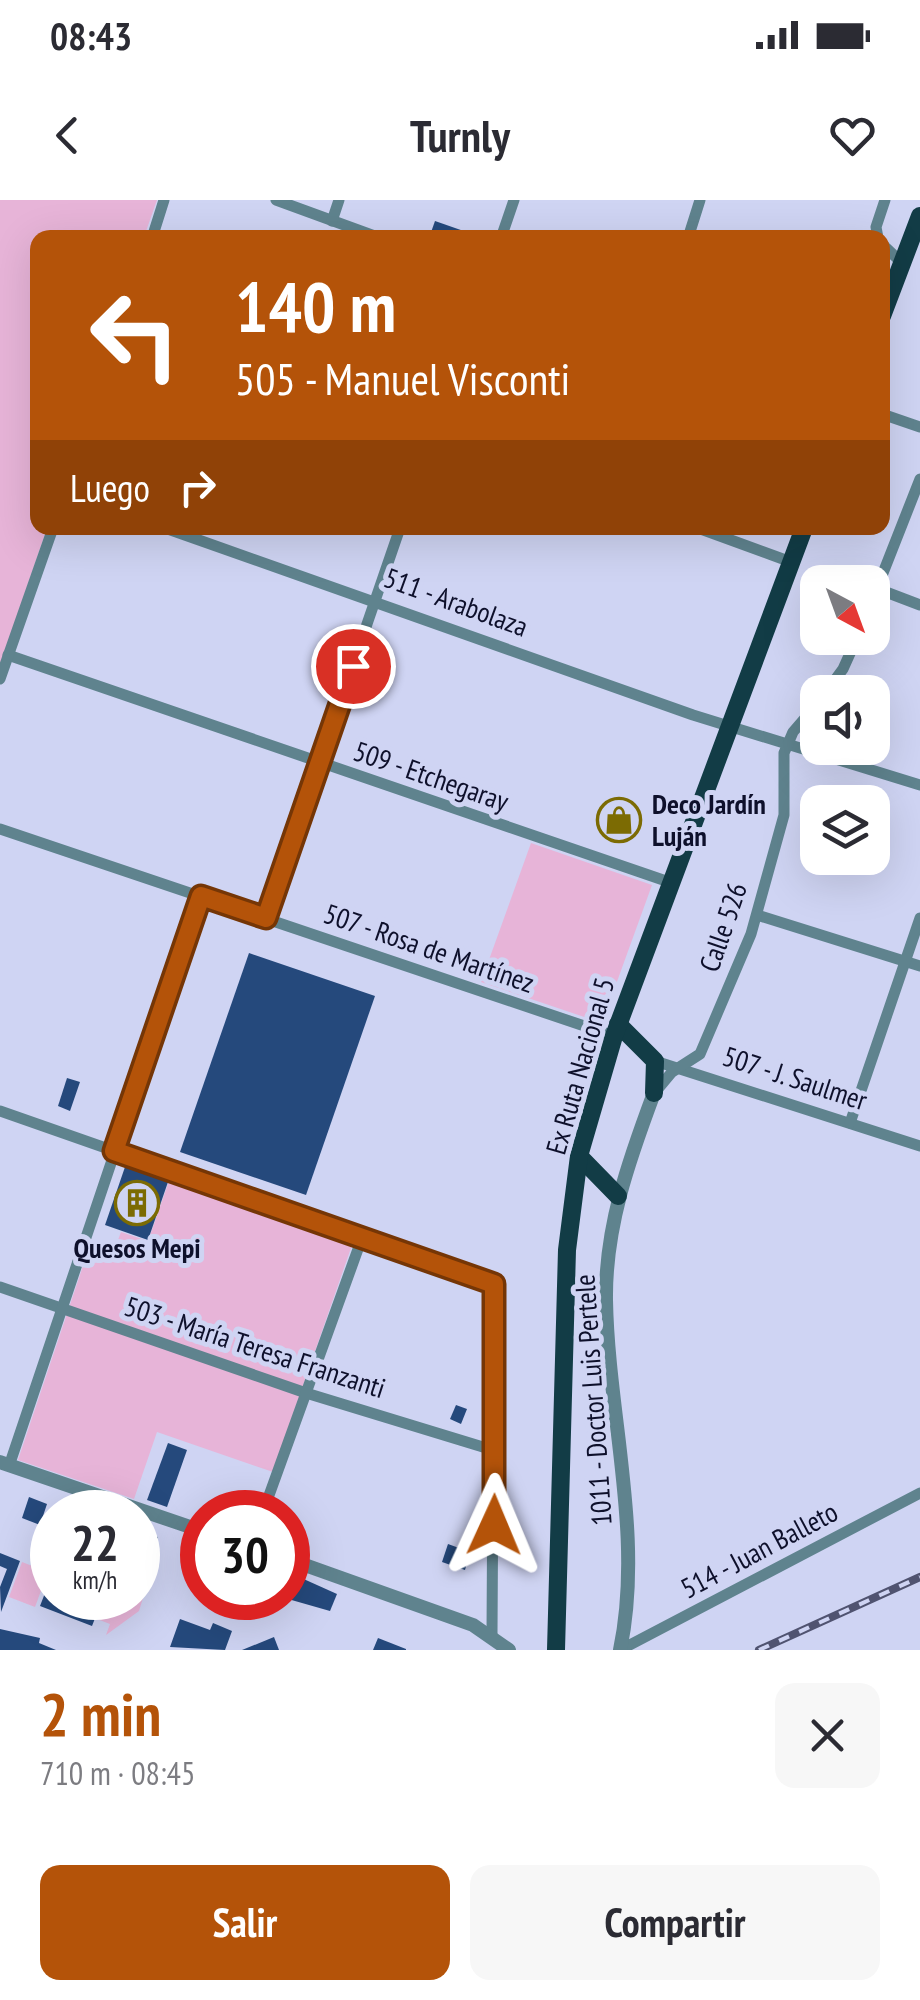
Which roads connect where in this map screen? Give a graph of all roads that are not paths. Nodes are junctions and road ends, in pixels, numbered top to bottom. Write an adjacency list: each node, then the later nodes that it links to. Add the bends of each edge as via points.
1 (164, 200): 9 (street)
2 (276, 200): 8 (street)
3 (339, 200): 8 (street)
4 (514, 200): 11 (street)
5 (700, 200): 12 (street)
6 (885, 200): 13 (street)
7 (920, 217): 15 (main road)
8 (332, 221): 10 (street)
9 (155, 230)
10 (357, 230)
11 (505, 230)
12 (691, 230)
13 (876, 230)
14 (890, 252): 15 (street)
15 (902, 263): 16 (main road)
16 (890, 295)
17 (890, 417): 18 (street)
18 (920, 427)
19 (920, 479): 26 (street)
20 (51, 535): 30 (street)
21 (186, 535): 28 (street, 511 - Arabolaza)
22 (398, 535): 28 (street)
23 (717, 535): 25 (street)
24 (801, 535): 25 (main road, Ex Ruta Nacional 5)
25 (791, 562): 32 (main road, Ex Ruta Nacional 5)
26 (887, 565)
27 (890, 598): 29 (street)
28 (376, 600): 32 (street, 511 - Arabolaza); 35 (street)
29 (920, 605)
30 (8, 655): 31 (street); 35 (street, 509 - Etchegaray)
31 (0, 678)
32 (729, 727): 34 (street, 511 - Arabolaza); 38 (main road, Ex Ruta Nacional 5)
33 (800, 727): 34 (street)
34 (788, 743): 36 (street, 511 - Arabolaza); 40 (street, Calle 526, via 784,815)
35 (320, 764): 38 (street, 509 - Etchegaray); 41 (street)
36 (920, 785)
37 (0, 830): 39 (street, 507 - Rosa de Martínez)
38 (669, 882): 45 (main road, Ex Ruta Nacional 5)
39 (201, 896): 41 (street, 507 - Rosa de Martínez); 52 (street)
40 (757, 915): 43 (street); 47 (street, Calle 526, via 700,1054)
41 (266, 918): 45 (street, 507 - Rosa de Martínez)
42 (920, 918): 43 (street)
43 (906, 961): 44 (street); 50 (street)
44 (920, 966)
45 (616, 1030): 46 (main road); 53 (main road, Ex Ruta Nacional 5)
46 (655, 1061): 47 (street, 507 - J. Saulmer); 48 (main road)
47 (682, 1068): 48 (street, Calle 526); 50 (street, 507 - J. Saulmer)
48 (654, 1093): 54 (street, 1011 - Doctor Luis Pertele)
49 (0, 1111): 52 (street)
50 (850, 1123): 51 (street, 507 - J. Saulmer)
51 (920, 1146)
52 (114, 1151): 55 (street); 57 (street)
53 (580, 1156): 54 (main road); 67 (main road, Ex Ruta Nacional 5, via 566,1250)
54 (618, 1196): 68 (street, 1011 - Doctor Luis Pertele, via 606,1300 628,1554)
55 (362, 1238): 58 (street); 59 (street, via 494,1284)
56 (0, 1287): 57 (street, 503 - María Teresa Franzanti)
57 (59, 1308): 58 (street, 503 - María Teresa Franzanti); 60 (street)
58 (306, 1392): 59 (street, 503 - María Teresa Franzanti); 61 (street)
59 (496, 1451): 65 (street)
60 (5, 1464): 63 (street)
61 (272, 1490)
62 (920, 1493): 68 (street, 514 - Juan Balleto)
63 (180, 1524)
64 (310, 1568): 65 (street)
65 (492, 1635): 66 (street)
66 (509, 1650)
67 (556, 1650)
68 (620, 1650)

